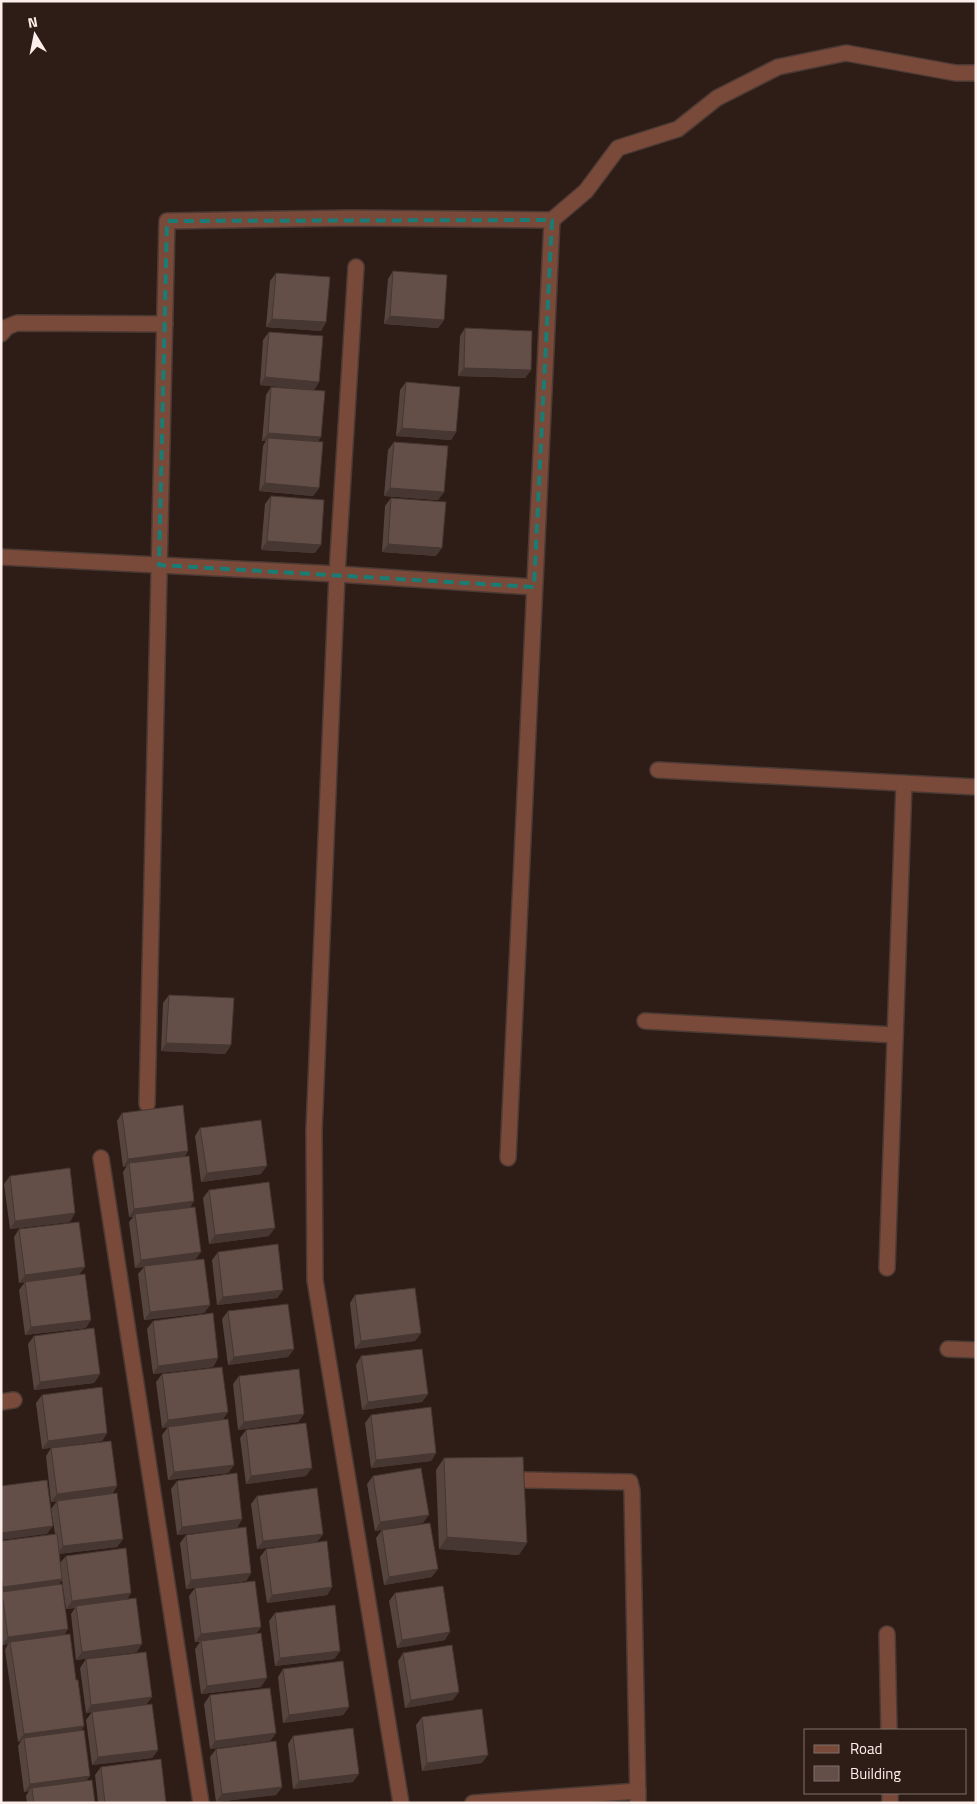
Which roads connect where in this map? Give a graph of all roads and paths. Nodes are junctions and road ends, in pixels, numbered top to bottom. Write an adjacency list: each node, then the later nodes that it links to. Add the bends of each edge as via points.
1 (976, 73): 2 (street, via 956,73 846,53 778,68 717,98 678,129 618,148 586,191)
2 (552, 220): 4 (street, via 351,218 167,221); 9 (street)
3 (356, 267): 8 (street)
4 (165, 324): 5 (street, via 17,323 6,327); 7 (street)
5 (1, 334)
6 (1, 557): 7 (street)
7 (159, 565): 8 (street); 15 (street)
8 (336, 574): 9 (street); 26 (street, via 314,1131 315,1280)
9 (534, 588): 17 (street)
10 (658, 770): 11 (street)
11 (904, 784): 12 (street); 14 (street)
12 (976, 787)
13 (645, 1021): 14 (street)
14 (895, 1035): 18 (street)
15 (147, 1104)
16 (101, 1158): 25 (street)
17 (508, 1158)
18 (887, 1268)
19 (948, 1349): 20 (street)
20 (976, 1350)
21 (524, 1480): 24 (street, via 630,1482)
22 (887, 1634): 23 (street)
23 (889, 1729)
24 (638, 1797): 27 (street)
25 (201, 1803)
26 (401, 1803)
27 (473, 1803)

